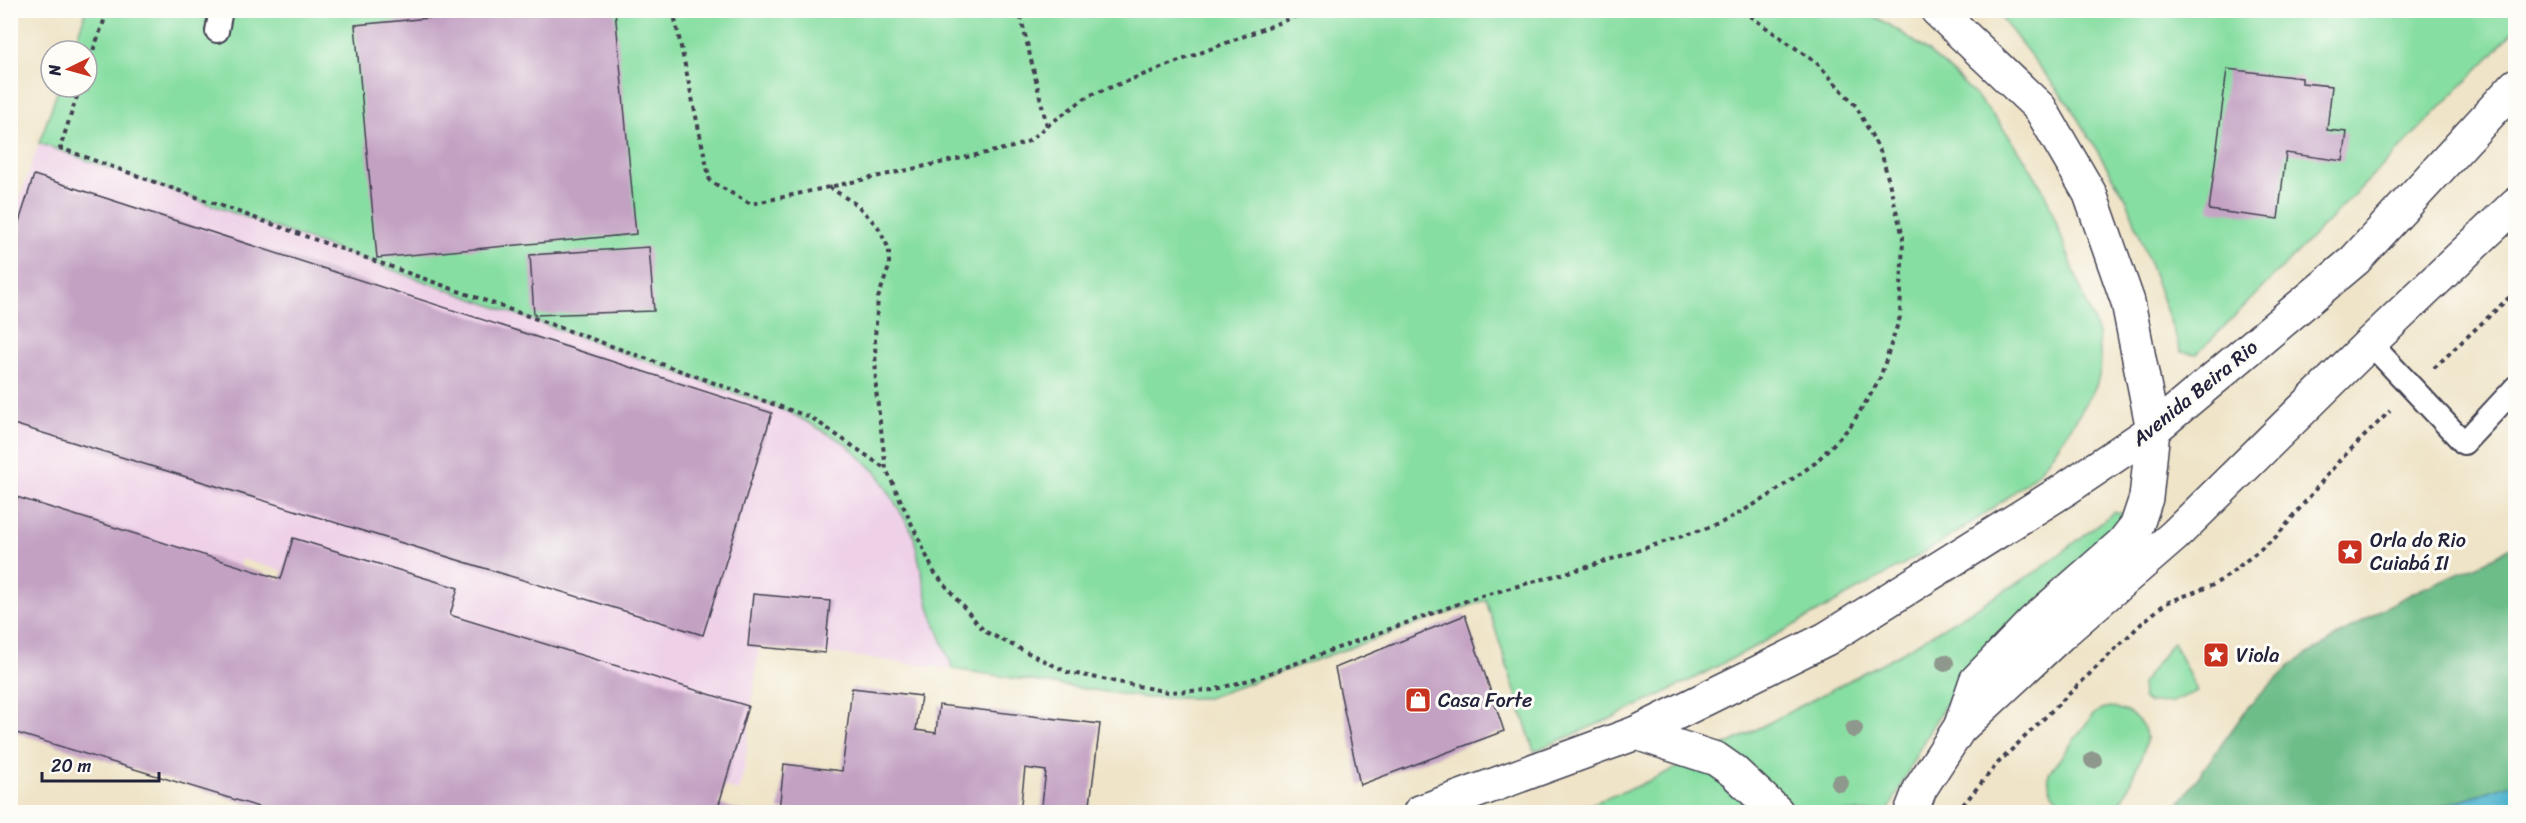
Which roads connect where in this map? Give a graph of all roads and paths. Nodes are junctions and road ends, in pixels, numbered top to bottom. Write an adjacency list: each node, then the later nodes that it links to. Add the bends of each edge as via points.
1 (108, 10): 7 (path)
2 (673, 10): 11 (path, via 710,181 751,204)
3 (1019, 10): 10 (path)
4 (1312, 10): 10 (path, via 1088,96)
5 (1741, 10): 18 (path, via 1817,63 1856,105 1882,155 1903,237 1900,317 1880,381 1850,427 1815,463 1766,498 1719,524 1474,598 1256,678 1213,690 1168,692 1067,672 984,631 934,572)
6 (1937, 10): 17 (main road, via 2040,108 2090,194 2128,302)
7 (97, 39)
8 (2516, 85): 17 (main road, Avenida Beira Rio, via 2355,260)
9 (76, 99): 18 (path, via 60,148 812,418)
10 (1047, 126): 11 (path, via 1029,141 1013,147)
11 (829, 187): 18 (path, via 857,205 878,227 889,249 889,267 878,298 875,337 876,390)
12 (2516, 204): 14 (main road)
13 (2516, 291): 16 (path)
14 (2370, 343): 16 (lane); 19 (main road, via 2175,535)
15 (2516, 387): 16 (lane, via 2464,443)
16 (2413, 389): 24 (path, via 2338,462 2277,536 2226,577 2166,603 2143,622 1998,763)
17 (2153, 430): 19 (main road, via 2146,498 2137,525 2123,543 2033,622 1976,681); 20 (main road, Avenida Beira Rio, via 1826,639)
18 (886, 469)
19 (1959, 729): 23 (main road, via 1920,789)
20 (1636, 733): 21 (main road, Avenida Beira Rio); 22 (main road, via 1716,759)
21 (1420, 813)
22 (1777, 813)
23 (1911, 813)
24 (1957, 813)

